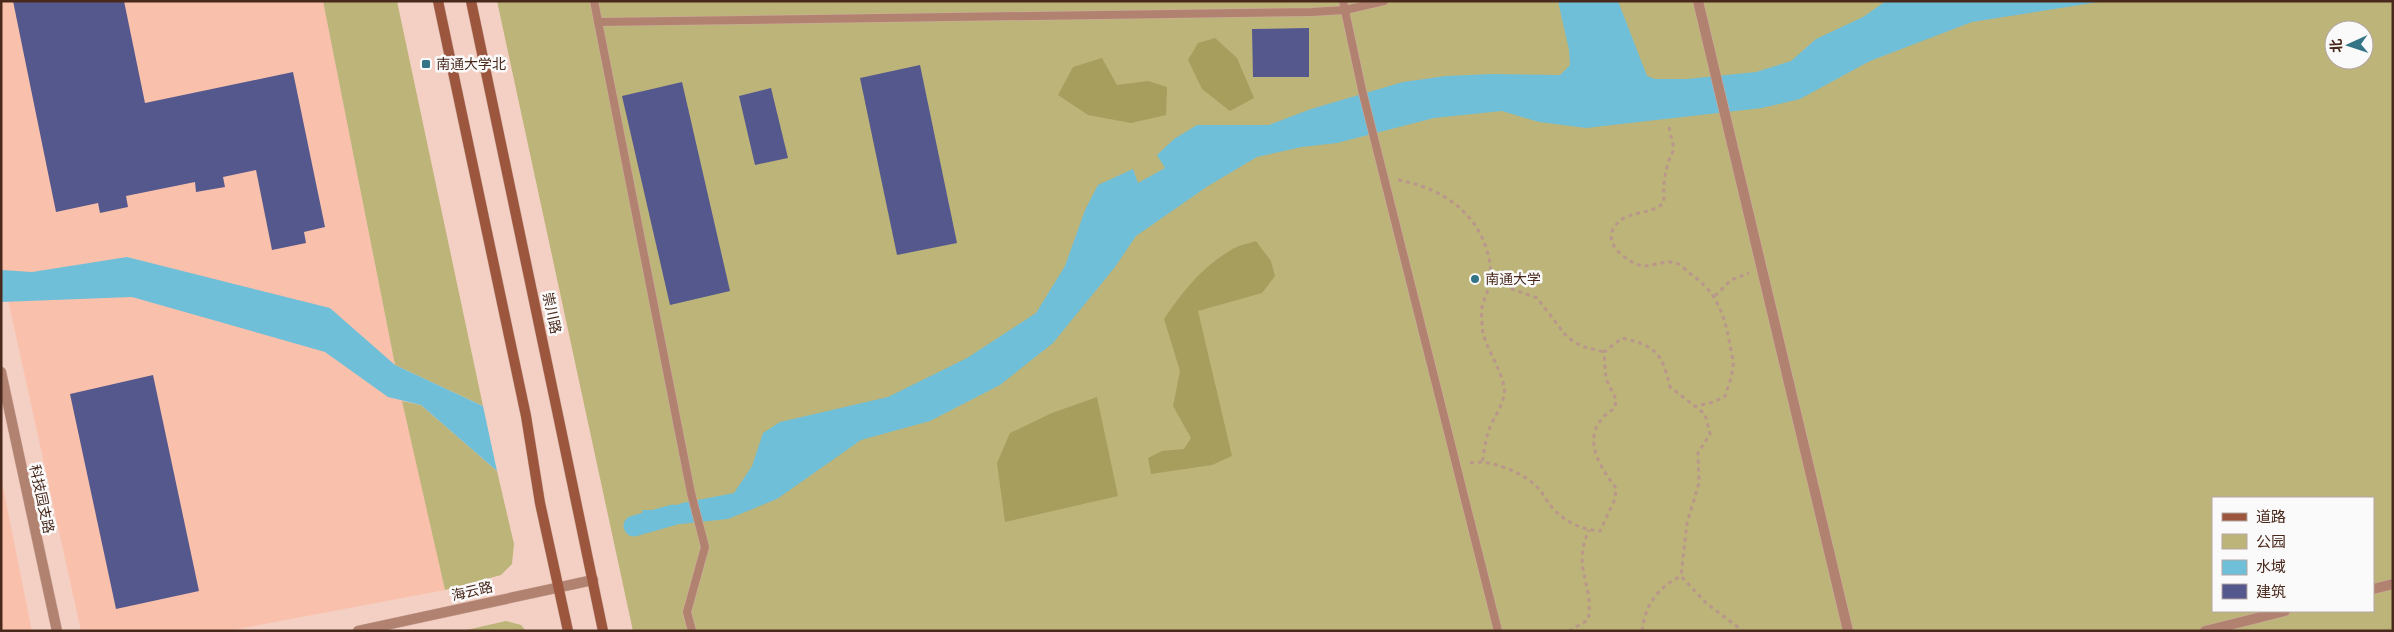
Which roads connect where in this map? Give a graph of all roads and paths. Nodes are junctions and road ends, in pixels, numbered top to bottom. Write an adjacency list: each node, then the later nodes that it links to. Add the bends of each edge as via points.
1 (438, 1): 23 (main road, via 526,416)
2 (471, 1): 21 (main road, 崇川路)
3 (594, 1): 8 (lane)
4 (1342, 1): 7 (lane)
5 (1384, 1): 7 (lane)
6 (1698, 1): 11 (street)
7 (1345, 10): 8 (lane); 10 (lane, via 1362,90)
8 (598, 22): 30 (lane, via 691,493 705,547 687,612)
9 (1668, 127): 13 (path, via 1674,148 1663,180 1664,202 1658,209 1625,217 1614,226 1611,239 1617,251 1629,261 1642,266 1658,262 1676,263 1700,280)
10 (1386, 177): 12 (path, via 1419,183 1469,215 1484,238); 18 (lane)
11 (1762, 268): 13 (path, via 1731,280); 35 (street)
12 (1491, 275): 14 (path, via 1512,290 1537,298 1568,337 1581,346); 17 (path, via 1482,309 1482,331 1505,389 1488,432)
13 (1715, 296): 16 (path, via 1726,324 1734,366 1725,396)
14 (1604, 352): 16 (path, via 1622,338 1647,344 1664,362 1670,387); 19 (path, via 1606,380 1616,399 1615,408 1602,416 1594,430 1595,449 1603,471 1616,488 1615,499 1600,531)
15 (1, 372): 26 (street, 科技园支路)
16 (1695, 406): 20 (path, via 1705,414 1710,434 1698,453 1699,483 1687,523)
17 (1482, 462): 18 (path); 19 (path, via 1517,473 1535,484 1566,521)
18 (1458, 466): 31 (lane)
19 (1589, 530): 32 (path, via 1581,556 1591,605 1588,620)
20 (1681, 576): 33 (path, via 1666,583 1655,595 1644,616); 34 (path, via 1706,603)
21 (593, 580): 23 (street, 海云路); 29 (main road, 崇川路)
22 (2393, 584): 24 (street)
23 (558, 586): 27 (street, 海云路); 28 (main road)
24 (2374, 589)
25 (2281, 612): 36 (street)
26 (57, 631)
27 (358, 631)
28 (568, 631)
29 (603, 631)
30 (692, 631)
31 (1498, 631)
32 (1569, 631)
33 (1642, 631)
34 (1743, 631)
35 (1848, 631)
36 (2205, 631)

